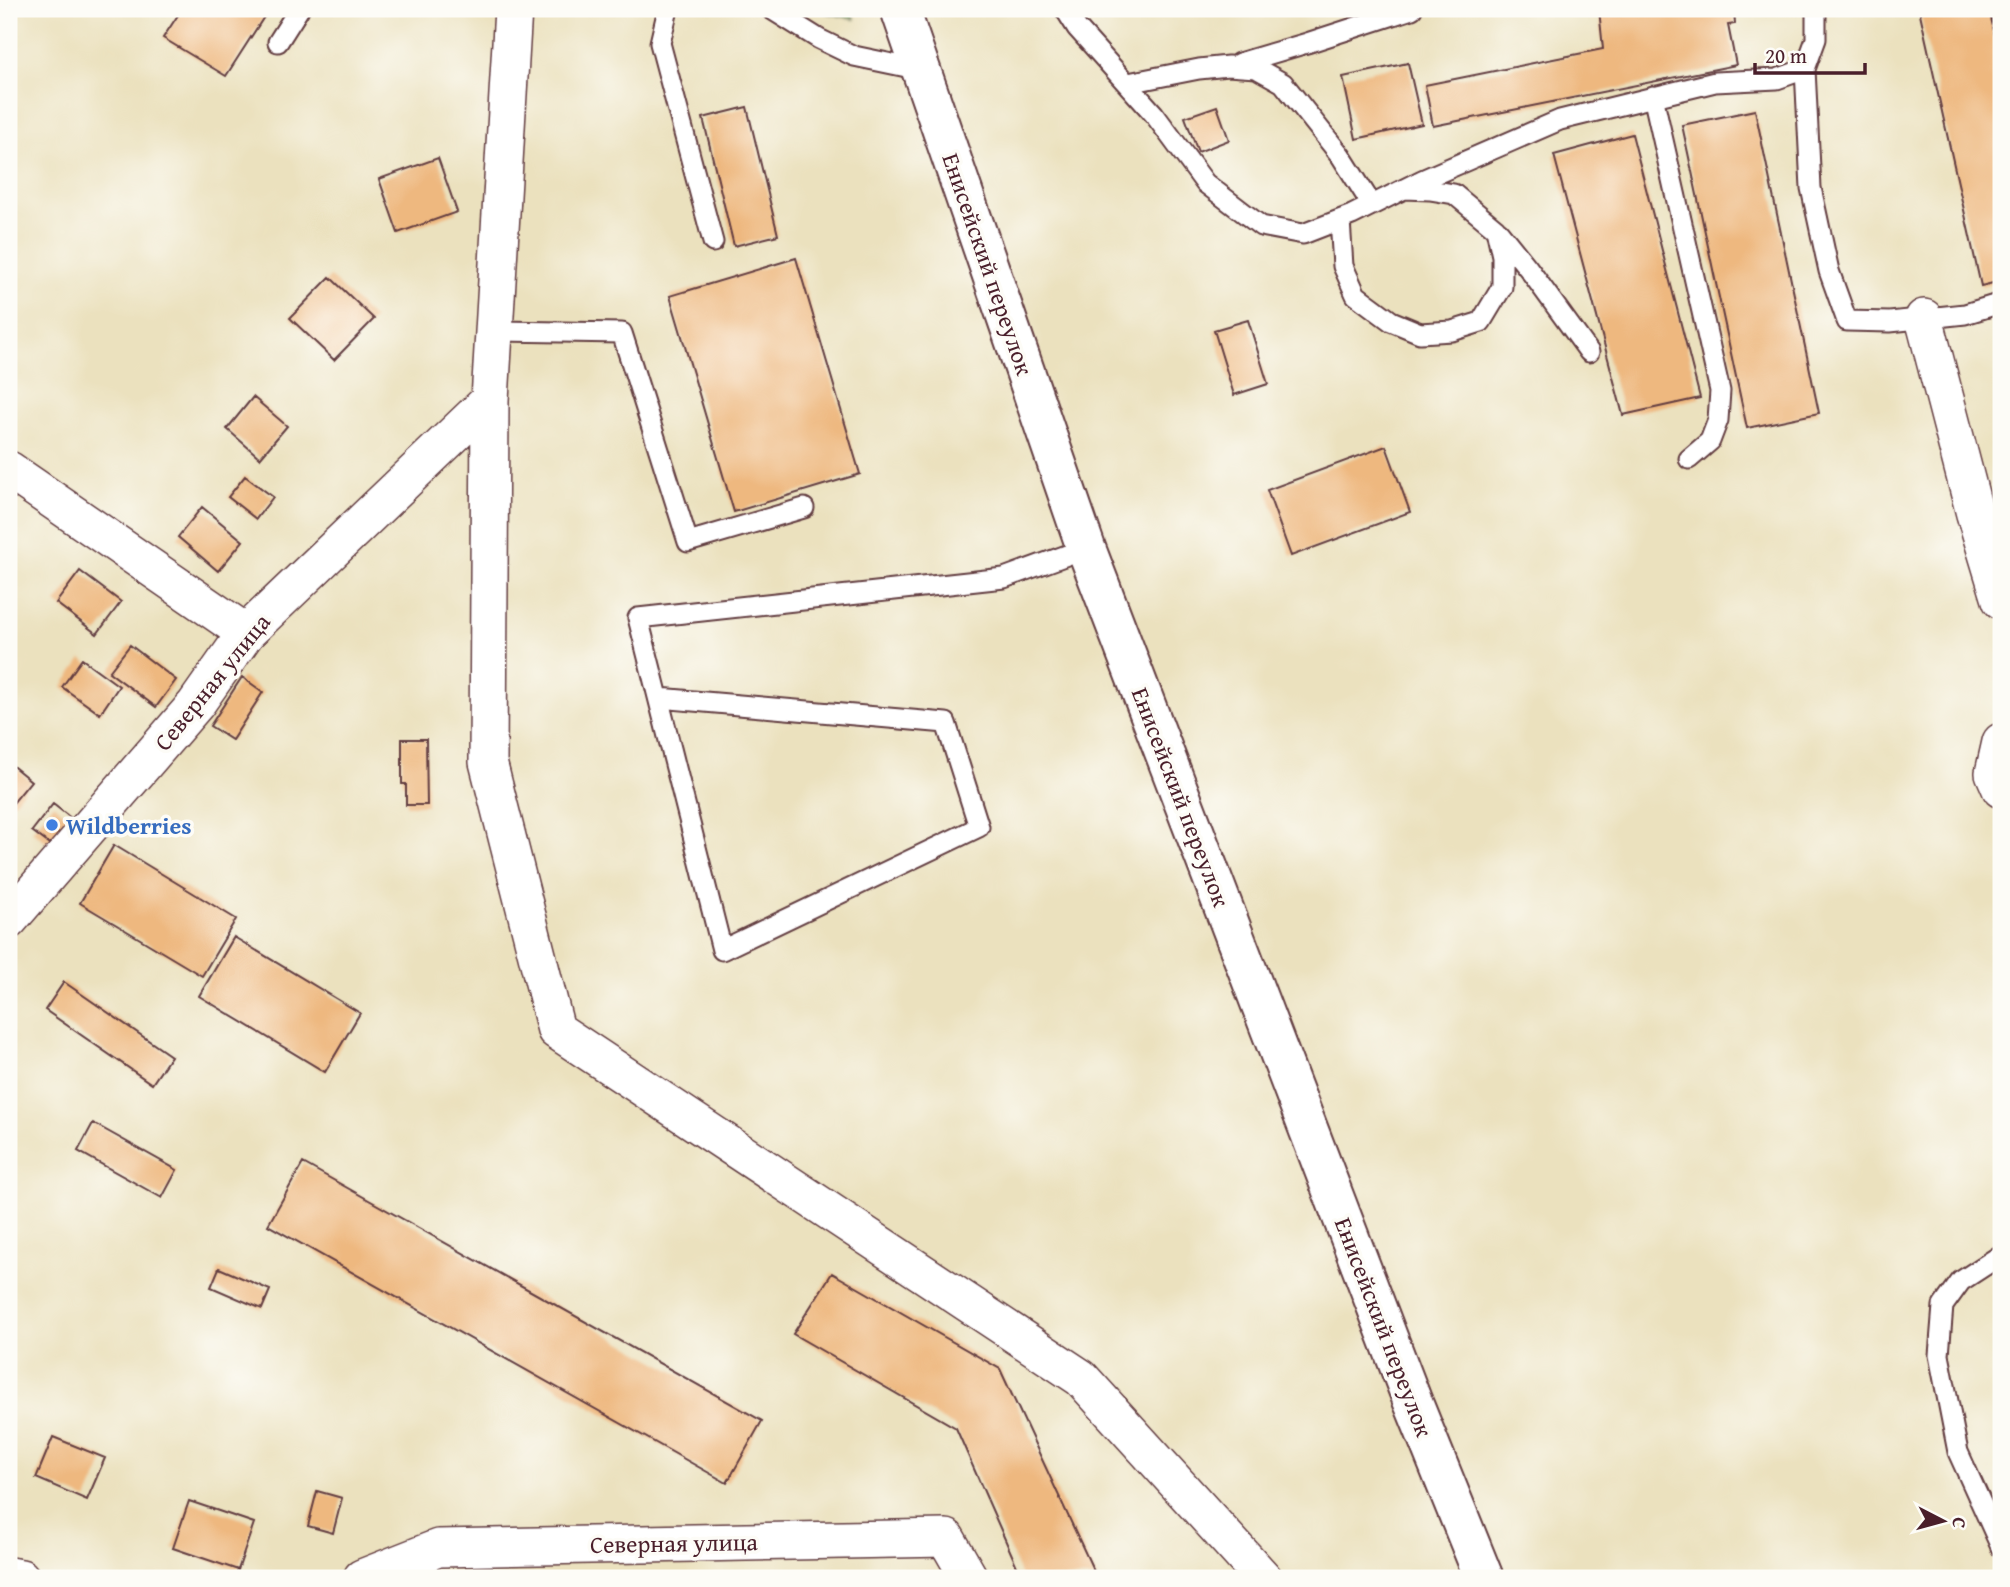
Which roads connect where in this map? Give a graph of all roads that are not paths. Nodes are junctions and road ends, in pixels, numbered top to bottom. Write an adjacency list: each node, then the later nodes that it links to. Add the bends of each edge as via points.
1 (299, 9): 9 (lane)
2 (513, 9): 22 (street)
3 (668, 9): 19 (lane, via 660,43)
4 (771, 9): 12 (lane, via 854,56)
5 (900, 9): 12 (main road, Енисейский переулок)
6 (1065, 9): 13 (lane)
7 (1412, 9): 10 (lane)
8 (1816, 9): 11 (lane, via 1816,39)
9 (278, 42)
10 (1228, 66): 13 (lane); 16 (lane, via 1256,68 1283,83 1341,156)
11 (1805, 69): 14 (lane, via 1777,79 1715,82); 21 (lane, via 1811,188 1829,271 1847,321)
12 (921, 70): 28 (main road, Енисейский переулок)
13 (1128, 83): 17 (lane, via 1205,183 1261,226 1303,234)
14 (1653, 96): 15 (lane, via 1560,120); 25 (lane, via 1720,391 1718,420 1710,441)
15 (1404, 189): 16 (lane); 18 (lane, via 1454,194)
16 (1372, 205): 17 (lane)
17 (1340, 219): 18 (lane, via 1343,266 1356,295 1391,321 1420,332 1452,331 1481,322 1502,287)
18 (1496, 229): 23 (lane)
19 (713, 242)
20 (2001, 303): 21 (lane, via 1965,314)
21 (1924, 318): 29 (street)
22 (494, 331): 24 (street); 27 (lane, via 622,333 688,541)
23 (1589, 352)
24 (490, 400): 30 (street, Северная улица); 41 (street, via 488,762 556,1030 1081,1378)
25 (1689, 459)
26 (9, 470): 30 (street)
27 (804, 508)
28 (1086, 548): 31 (lane, via 1004,578 638,618); 42 (main road, Енисейский переулок)
29 (2001, 600)
30 (246, 633): 34 (street, Северная улица, via 196,704)
31 (659, 698): 31 (lane, via 722,950 978,827 946,723)
32 (2001, 742): 33 (street, via 1994,773)
33 (2001, 789)
34 (9, 920)
35 (2001, 1255): 36 (lane, via 1961,1281 1942,1306 1939,1356 1958,1452)
36 (2001, 1547)
37 (9, 1576): 38 (street)
38 (22, 1578)
39 (362, 1578): 40 (street, Северная улица, via 438,1548 946,1538)
40 (969, 1578)
41 (1263, 1578)
42 (1484, 1578)

